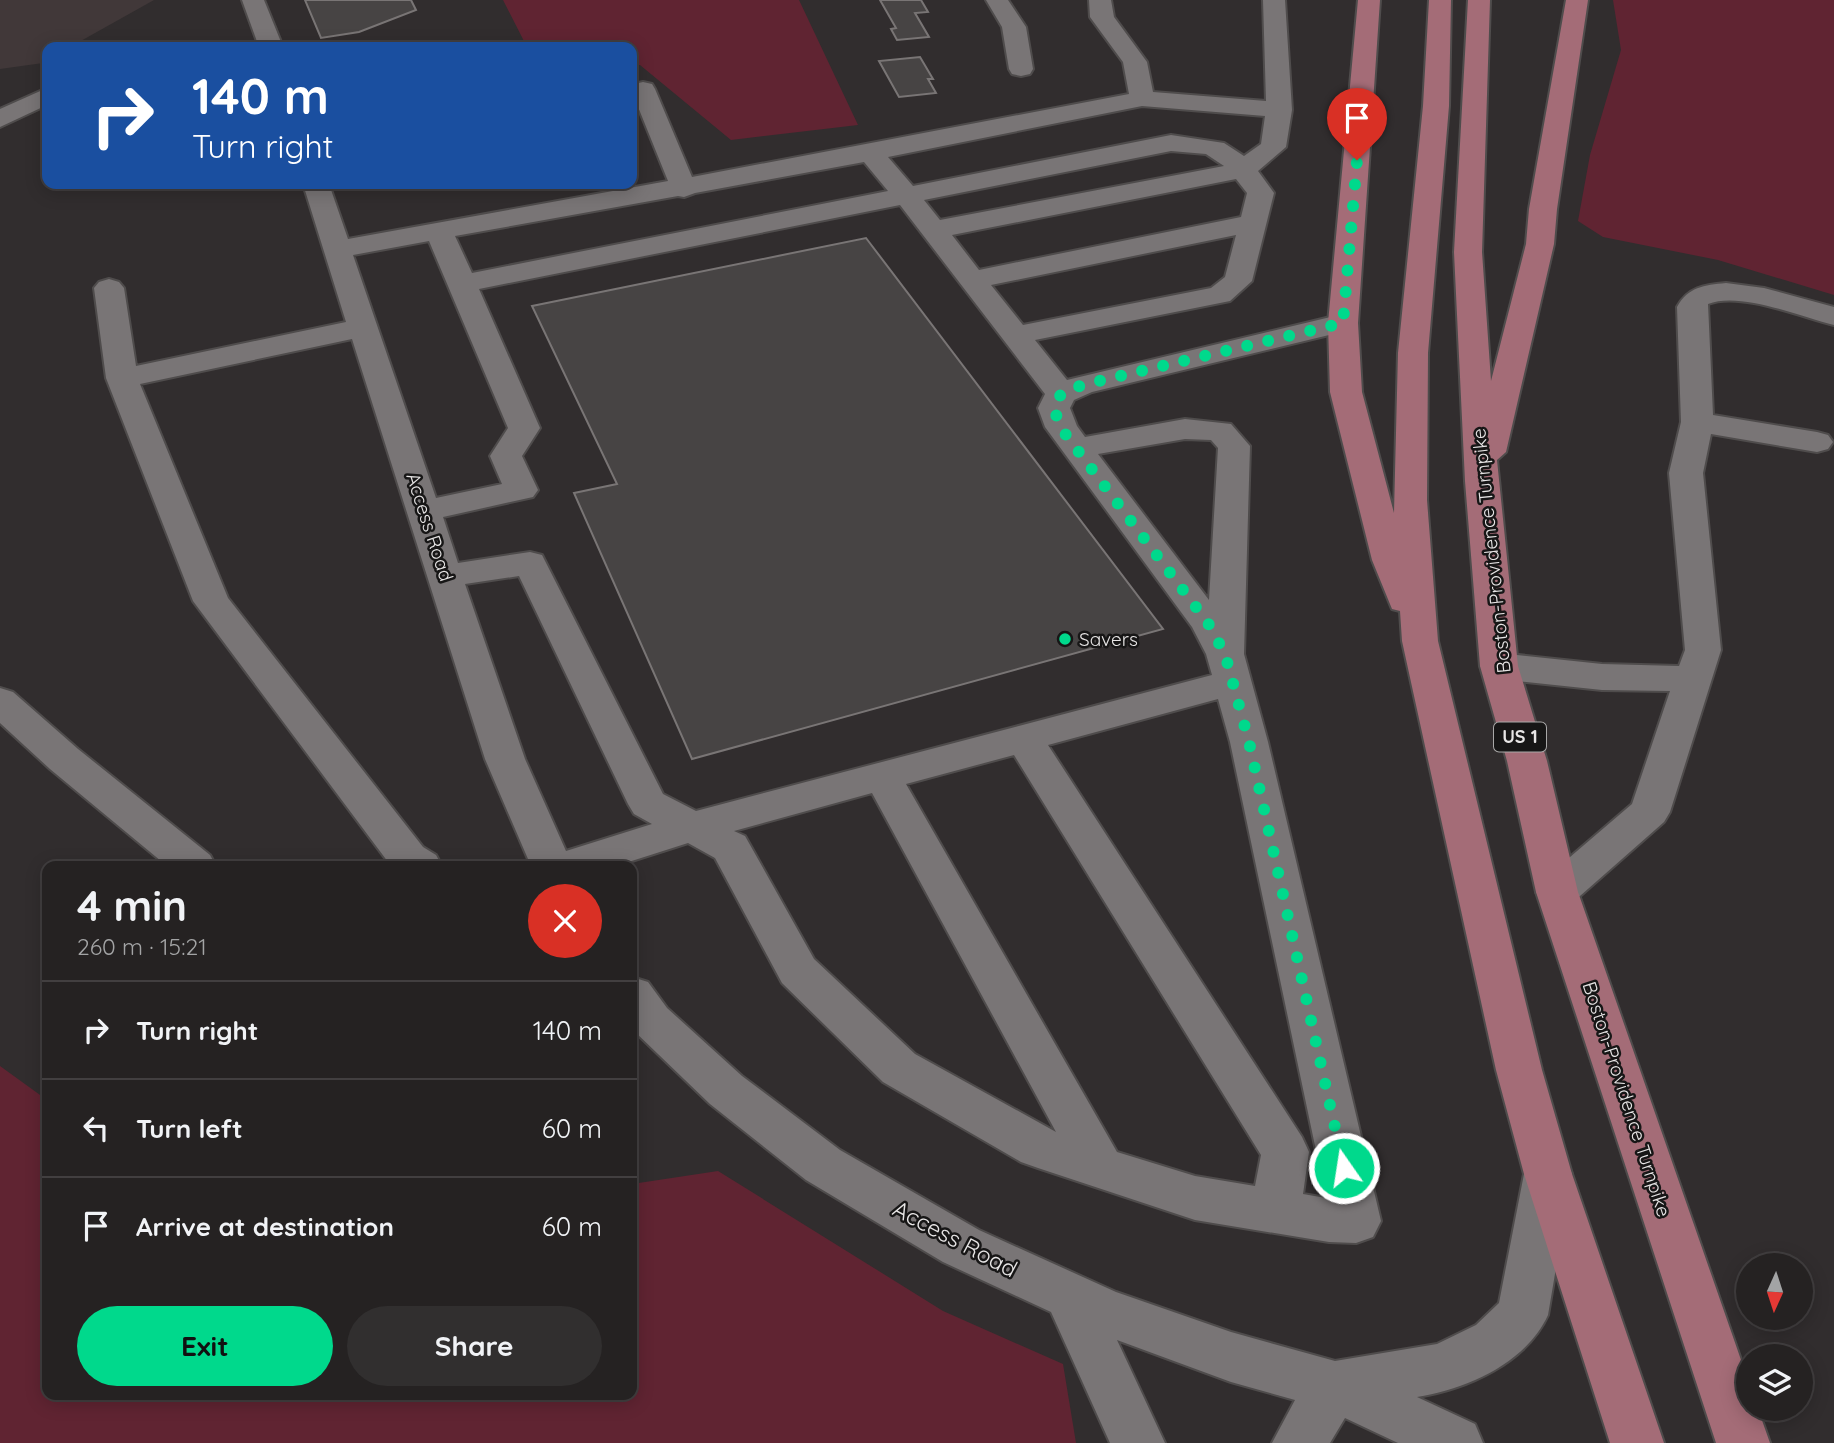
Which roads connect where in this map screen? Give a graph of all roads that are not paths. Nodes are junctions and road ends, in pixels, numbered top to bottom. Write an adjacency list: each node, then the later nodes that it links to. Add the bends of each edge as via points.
1 (253, 0): 9 (street)
2 (997, 0): 10 (street, via 1014,27)
3 (1100, 0): 13 (street, via 1102,17 1135,62)
4 (1274, 0): 14 (street)
5 (1369, 0): 29 (main road)
6 (1440, 0): 40 (main road, via 1436,106 1413,353 1410,500)
7 (1479, 0): 37 (main road, Boston-Providence Turnpike / US 1, via 1468,252)
8 (1577, 0): 37 (main road, via 1540,244)
9 (269, 42)
10 (1021, 69)
11 (643, 89): 19 (street)
12 (42, 98): 15 (street)
13 (1142, 100): 14 (street); 16 (street)
14 (1279, 110): 17 (street, via 1273,147)
15 (0, 119)
16 (870, 153): 19 (street); 20 (street)
17 (1243, 170): 20 (street, via 1233,157 1203,144 1171,143); 21 (street, via 1261,193); 22 (street)
18 (318, 189): 24 (street, Access Road)
19 (684, 189): 23 (street)
20 (907, 196): 22 (street); 26 (street)
21 (1253, 223): 25 (street); 31 (street, via 1238,281 1220,295)
22 (933, 230): 25 (street)
23 (439, 232): 24 (street); 26 (street)
24 (338, 249): 30 (street, Access Road)
25 (972, 280): 31 (street)
26 (462, 284): 38 (street, via 524,428 506,456 521,489)
27 (109, 288): 32 (street)
28 (1834, 316): 34 (street, via 1742,293 1718,292 1699,298 1692,307)
29 (1343, 323): 33 (street, via 1082,385); 40 (main road, via 1346,392 1389,560)
30 (364, 327): 32 (street); 38 (street, Access Road)
31 (1016, 335): 33 (street)
32 (122, 378): 49 (street, via 211,601)
33 (1061, 394): 36 (street, via 1054,408 1060,427)
34 (1697, 422): 35 (street); 43 (street, via 1686,473 1703,650)
35 (1817, 442)
36 (1077, 448): 42 (street, via 1208,623); 42 (street, via 1185,429 1220,431 1234,446)
37 (1482, 481): 41 (main road, Boston-Providence Turnpike / US 1)
38 (425, 511): 39 (street, Access Road)
39 (447, 576): 47 (street, via 530,563 648,804); 50 (street, Access Road, via 505,759)
40 (1420, 641): 55 (main road, via 1519,1070)
41 (1499, 666): 43 (street, via 1602,677); 52 (main road, Boston-Providence Turnpike / US 1)
42 (1229, 668): 45 (street); 56 (street, via 1356,1221)
43 (1693, 678): 52 (street, via 1650,811)
44 (0, 701): 48 (street)
45 (1023, 738): 46 (street); 56 (street, via 1285,1152)
46 (882, 776): 47 (street); 54 (street)
47 (692, 827): 51 (street); 54 (street, via 730,848 798,971 899,1068 1038,1147)
48 (189, 861)
49 (413, 861)
50 (550, 861)
51 (583, 861)
52 (1558, 892): 63 (main road, Boston-Providence Turnpike / US 1)
53 (637, 1002): 57 (street, Access Road, via 651,1021 726,1090 823,1165 961,1246)
54 (1101, 1168): 56 (street, via 1195,1198)
55 (1548, 1174): 58 (street, Access Road, via 1522,1315 1494,1342 1443,1368); 62 (main road)
56 (1276, 1212)
57 (1069, 1296): 58 (street, Access Road, via 1231,1357); 59 (street)
58 (1335, 1386): 60 (street); 61 (street, Access Road)
59 (1138, 1443)
60 (1299, 1443)
61 (1456, 1443)
62 (1637, 1443)
63 (1744, 1443)

